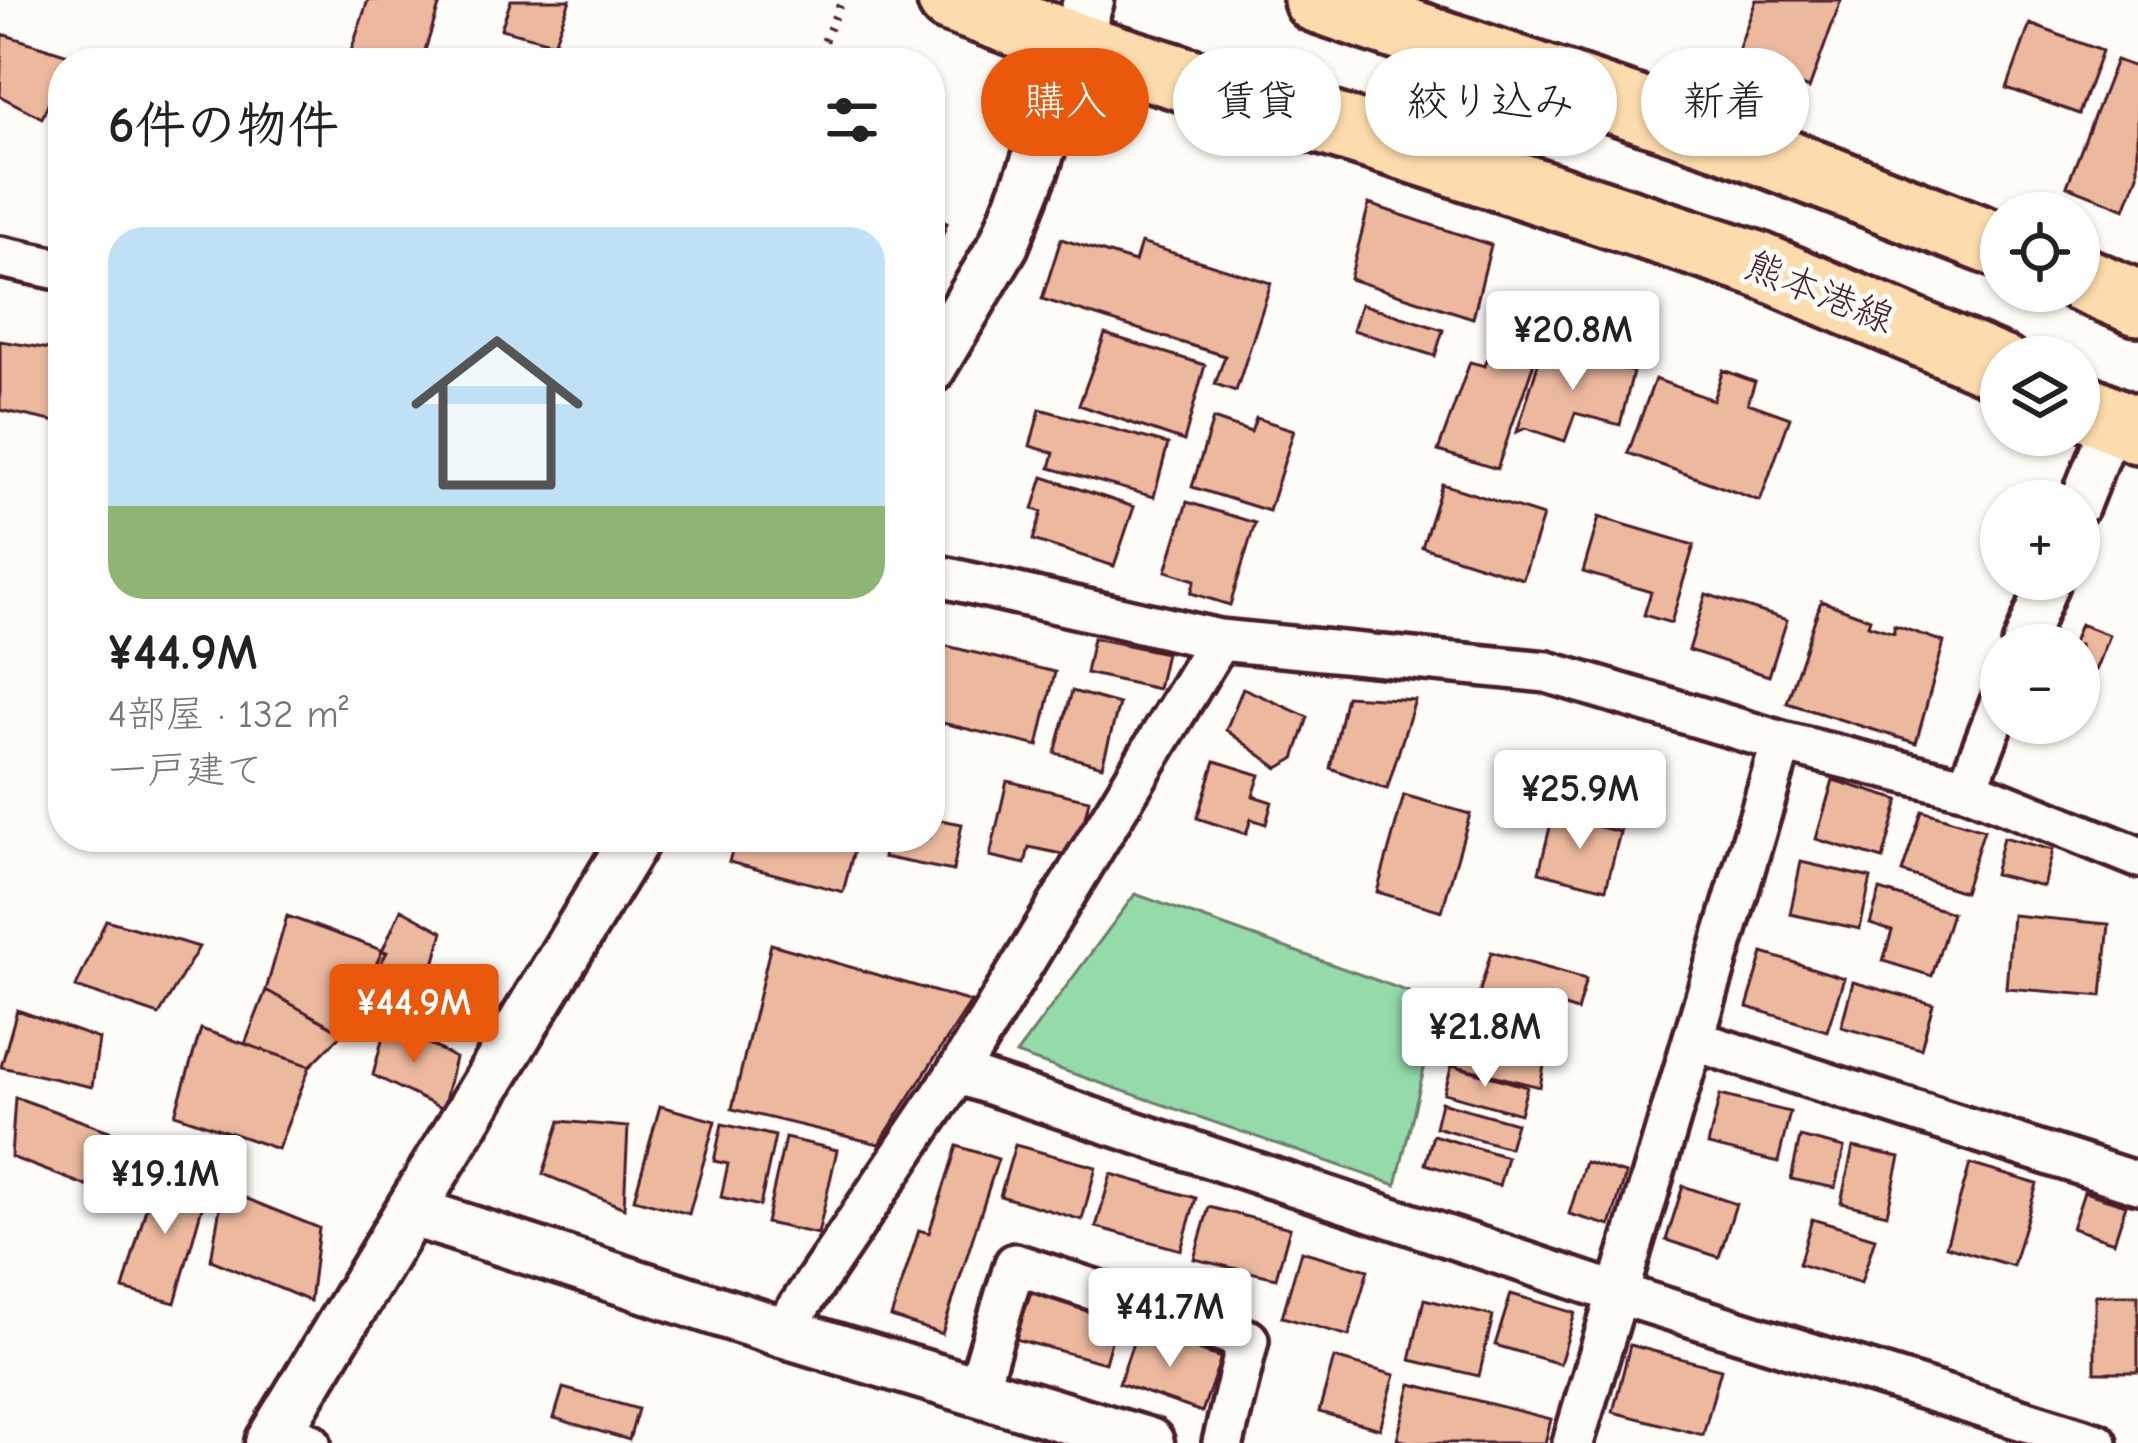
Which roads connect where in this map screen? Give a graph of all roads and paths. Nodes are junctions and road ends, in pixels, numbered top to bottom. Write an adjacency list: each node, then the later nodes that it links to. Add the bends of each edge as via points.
1 (842, 0): 5 (path)
2 (950, 0): 4 (main road, 熊本港線)
3 (1316, 0): 6 (main road, via 1724,138)
4 (1082, 23): 9 (street, via 1004,244); 10 (main road, 熊本港線, via 1400,146 1757,264)
5 (821, 48)
6 (1980, 238)
7 (0, 257): 8 (street)
8 (48, 267)
9 (945, 344)
10 (1980, 359)
11 (2110, 418): 12 (street)
12 (2088, 480)
13 (945, 577): 14 (street)
14 (1219, 640): 15 (street, via 1547,672); 21 (street)
15 (1782, 742): 17 (street); 20 (street)
16 (1984, 744): 17 (street)
17 (1967, 788): 19 (street)
18 (627, 852): 23 (street)
19 (2138, 857)
20 (1693, 1040): 22 (street); 24 (street)
21 (957, 1073): 24 (street); 25 (street)
22 (2138, 1183)
23 (410, 1210): 25 (street); 27 (street)
24 (1617, 1293): 30 (street); 31 (street)
25 (782, 1332): 26 (street)
26 (977, 1391): 28 (street); 29 (street, via 1015,1264 1248,1340)
27 (287, 1438)
28 (1149, 1443)
29 (1223, 1443)
30 (1573, 1443)
31 (2097, 1443)

